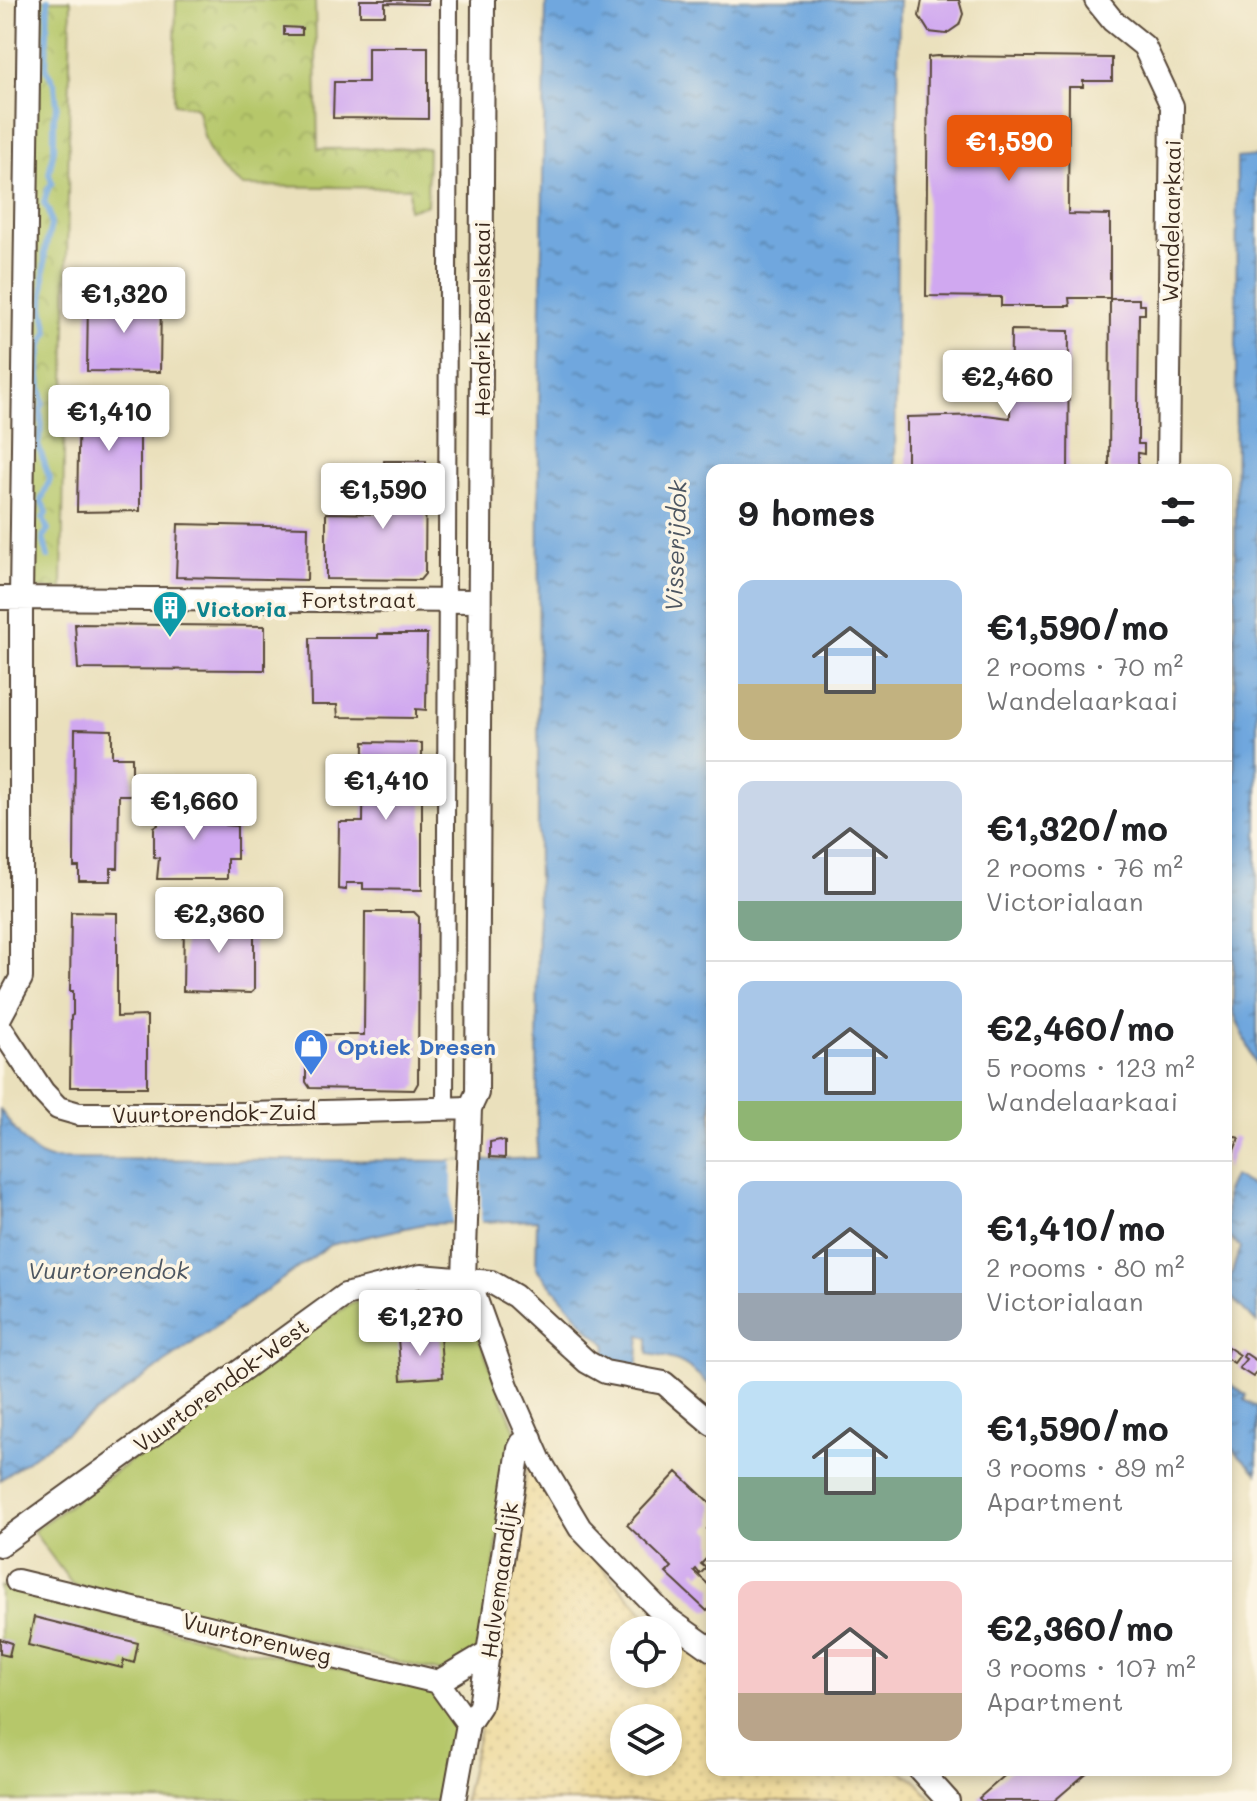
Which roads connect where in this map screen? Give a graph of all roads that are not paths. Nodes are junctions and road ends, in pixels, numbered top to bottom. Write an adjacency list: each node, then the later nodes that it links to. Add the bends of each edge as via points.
1 (29, 0): 6 (street)
2 (449, 0): 7 (street, Hendrik Baelskaai)
3 (483, 0): 8 (street, Hendrik Baelskaai)
4 (1096, 0): 5 (street, Wandelaarkaai, via 1144,46 1172,106)
5 (1168, 464)
6 (10, 598): 7 (street, Fortstraat); 9 (street, via 21,978)
7 (447, 600): 8 (street, Fortstraat); 11 (street, Hendrik Baelskaai)
8 (479, 601): 12 (street, Hendrik Baelskaai, via 477,1093)
9 (0, 1017)
10 (0, 1027): 11 (street, Vuurtorendok-Zuid, via 43,1092 58,1108 79,1114)
11 (445, 1108): 12 (street, Vuurtorendok-Zuid)
12 (470, 1108): 13 (street, Hendrik Baelskaai)
13 (464, 1278): 14 (street, Vuurtorendok-West, via 491,1282 515,1296 587,1362 605,1372 664,1383); 15 (street, Hendrik Baelskaai); 16 (street, Vuurtorendok-West, via 421,1276 345,1295)
14 (706, 1419)
15 (531, 1438): 18 (street, Hendrik Baelskaai, via 580,1528 667,1618); 19 (street, Halvemaandijk, via 519,1449)
16 (0, 1545)
17 (17, 1581): 20 (street, Vuurtorenweg)
18 (706, 1646)
19 (490, 1651): 20 (street); 21 (street, Halvemaandijk, via 480,1706)
20 (438, 1682): 21 (street)
21 (468, 1724): 23 (street, Halvemaandijk)
22 (925, 1776): 24 (street)
23 (454, 1801)
24 (948, 1801)

